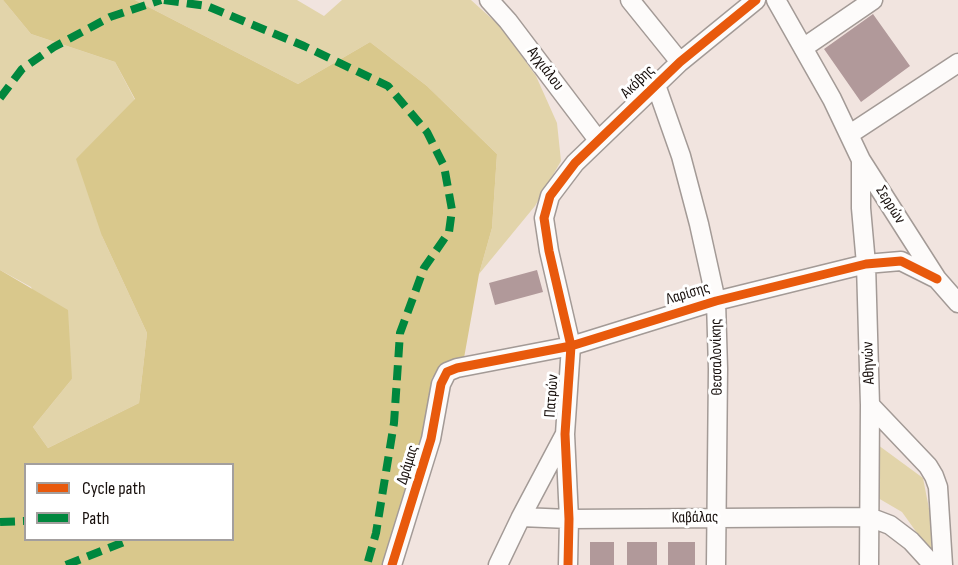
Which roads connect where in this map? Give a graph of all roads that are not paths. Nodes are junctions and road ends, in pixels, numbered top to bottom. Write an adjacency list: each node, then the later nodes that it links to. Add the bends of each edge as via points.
1 (489, 0): 11 (street, Αγχιάλου)
2 (630, 0): 7 (street)
3 (756, 0): 7 (street, Ακόβης)
4 (776, 0): 6 (street)
5 (873, 0): 6 (street)
6 (803, 48): 10 (street, Σερρών)
7 (680, 62): 9 (street, Ακόβης)
8 (958, 63): 10 (street)
9 (656, 85): 11 (street, Ακόβης); 16 (street, Θεσσαλονίκης, via 681,156)
10 (850, 134): 12 (street, Σερρών)
11 (598, 140): 13 (street, Ακόβης)
12 (861, 160): 14 (street, Αθηνών); 15 (street, Σερρών)
13 (550, 196): 18 (street, Πατρών, via 544,218)
14 (866, 264): 15 (street, Λαρίσης, via 901,261); 16 (street, Λαρίσης); 20 (street, Αθηνών)
15 (937, 279): 17 (street, Σερρών)
16 (716, 301): 18 (street, Λαρίσης); 23 (street, Θεσσαλονίκης)
17 (958, 303)
18 (571, 346): 19 (street, Λαρίσης); 21 (street, Πατρών)
19 (447, 372): 26 (street, Δράμας, via 441,384 432,439)
20 (870, 405): 24 (street, Αθηνών); 32 (street, via 934,476)
21 (565, 434): 22 (street); 25 (street, Πατρών)
22 (520, 517): 25 (street, Καβάλας); 27 (street)
23 (717, 517): 24 (street, Καβάλας); 25 (street, Καβάλας); 29 (street, Θεσσαλονίκης)
24 (869, 517): 30 (street, Αθηνών); 31 (street, via 890,525 912,541)
25 (569, 519): 28 (street, Πατρών)
26 (392, 565)
27 (498, 565)
28 (568, 565)
29 (716, 565)
30 (870, 565)
31 (933, 565)
32 (943, 565)

